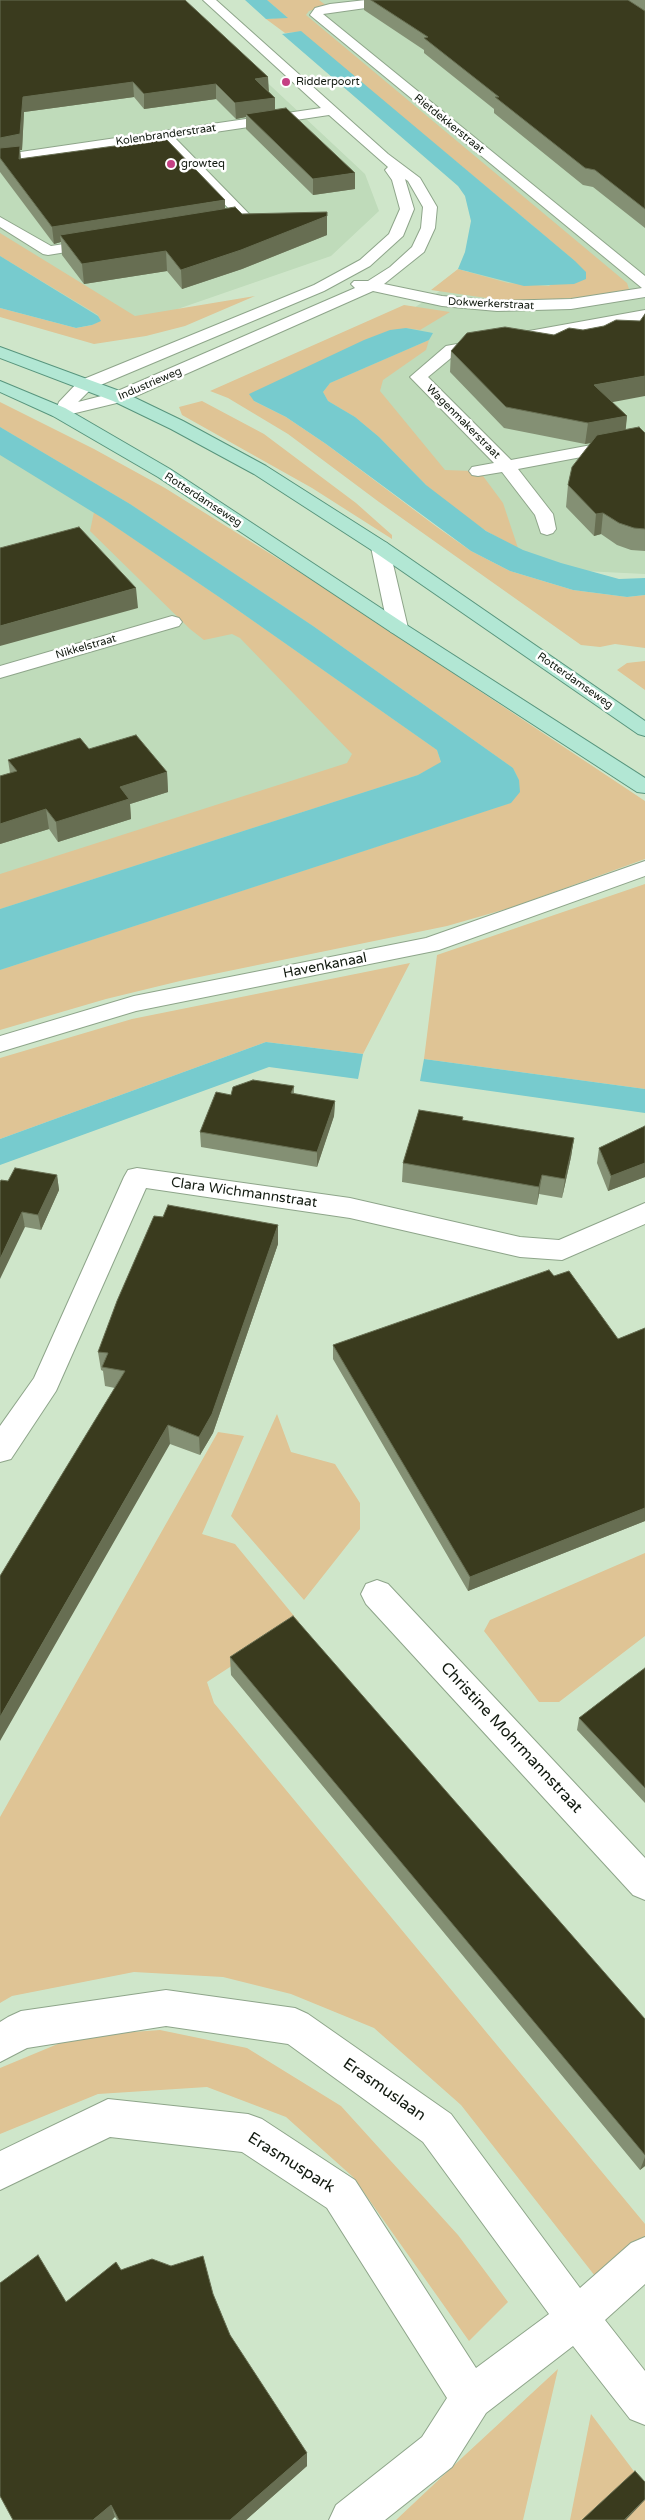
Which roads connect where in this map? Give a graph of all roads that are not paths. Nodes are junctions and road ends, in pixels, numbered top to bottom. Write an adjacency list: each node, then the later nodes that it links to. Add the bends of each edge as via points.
1 (209, 0): 3 (street, Industrieweg)
2 (394, 0): 11 (street, Rietdekkerstraat, via 330,8 316,15)
3 (332, 111): 4 (street, Kolenbranderstraat); 5 (street, Industrieweg)
4 (165, 135): 6 (street, Kolenbranderstraat); 8 (street, via 247,219)
5 (383, 157): 10 (street, Industrieweg, via 399,180 407,209 396,236 365,263); 12 (street, Industrieweg, via 413,178 430,207 428,228 419,249)
6 (0, 158)
7 (0, 220): 9 (street, via 48,250)
8 (200, 227)
9 (114, 240)
10 (339, 278): 12 (street, Dokwerkerstraat); 16 (street, Industrieweg)
11 (645, 284)
12 (370, 287): 13 (street, Dokwerkerstraat, via 442,301 497,306 570,304); 18 (street, Industrieweg)
13 (645, 292)
14 (645, 316): 21 (street, Wagenmakerstraat, via 452,349 418,377)
15 (0, 352): 16 (main road, Rotterdamseweg)
16 (85, 384): 18 (main road, Rotterdamseweg); 19 (street, Industrieweg)
17 (0, 386): 19 (main road, Rotterdamseweg)
18 (119, 398): 19 (street, Industrieweg); 24 (main road, Rotterdamseweg, via 260,470)
19 (59, 412): 26 (main road, Rotterdamseweg, via 164,474)
20 (645, 440): 21 (street, Wagenmakerstraat)
21 (507, 466): 22 (street, Wagenmakerstraat); 23 (street, Wagenmakerstraat, via 544,514)
22 (478, 471)
23 (547, 530)
24 (380, 547): 26 (street); 28 (main road, Rotterdamseweg)
25 (172, 622): 27 (street, Nikkelstraat)
26 (398, 628): 29 (main road, Rotterdamseweg)
27 (0, 672)
28 (645, 730)
29 (645, 787)
30 (645, 868): 31 (street, Havenkanaal, via 431,945 134,1004)
31 (0, 1044)
32 (645, 1213): 33 (street, Clara Wichmannstraat, via 562,1250 520,1248 350,1208 137,1177 46,1383)
33 (0, 1450)
34 (377, 1594): 35 (street, Christine Mohrmannstraat)
35 (645, 1883)
36 (0, 2043): 39 (street, Erasmuslaan, via 21,2030 166,2008 295,2027 437,2128)
37 (0, 2171): 40 (street, Erasmuspark, via 108,2118 248,2133 341,2194)
38 (645, 2257): 39 (street)
39 (577, 2318): 40 (street); 41 (street, Erasmuslaan)
40 (471, 2398): 42 (street, via 437,2452)
41 (645, 2404)
42 (351, 2520)

